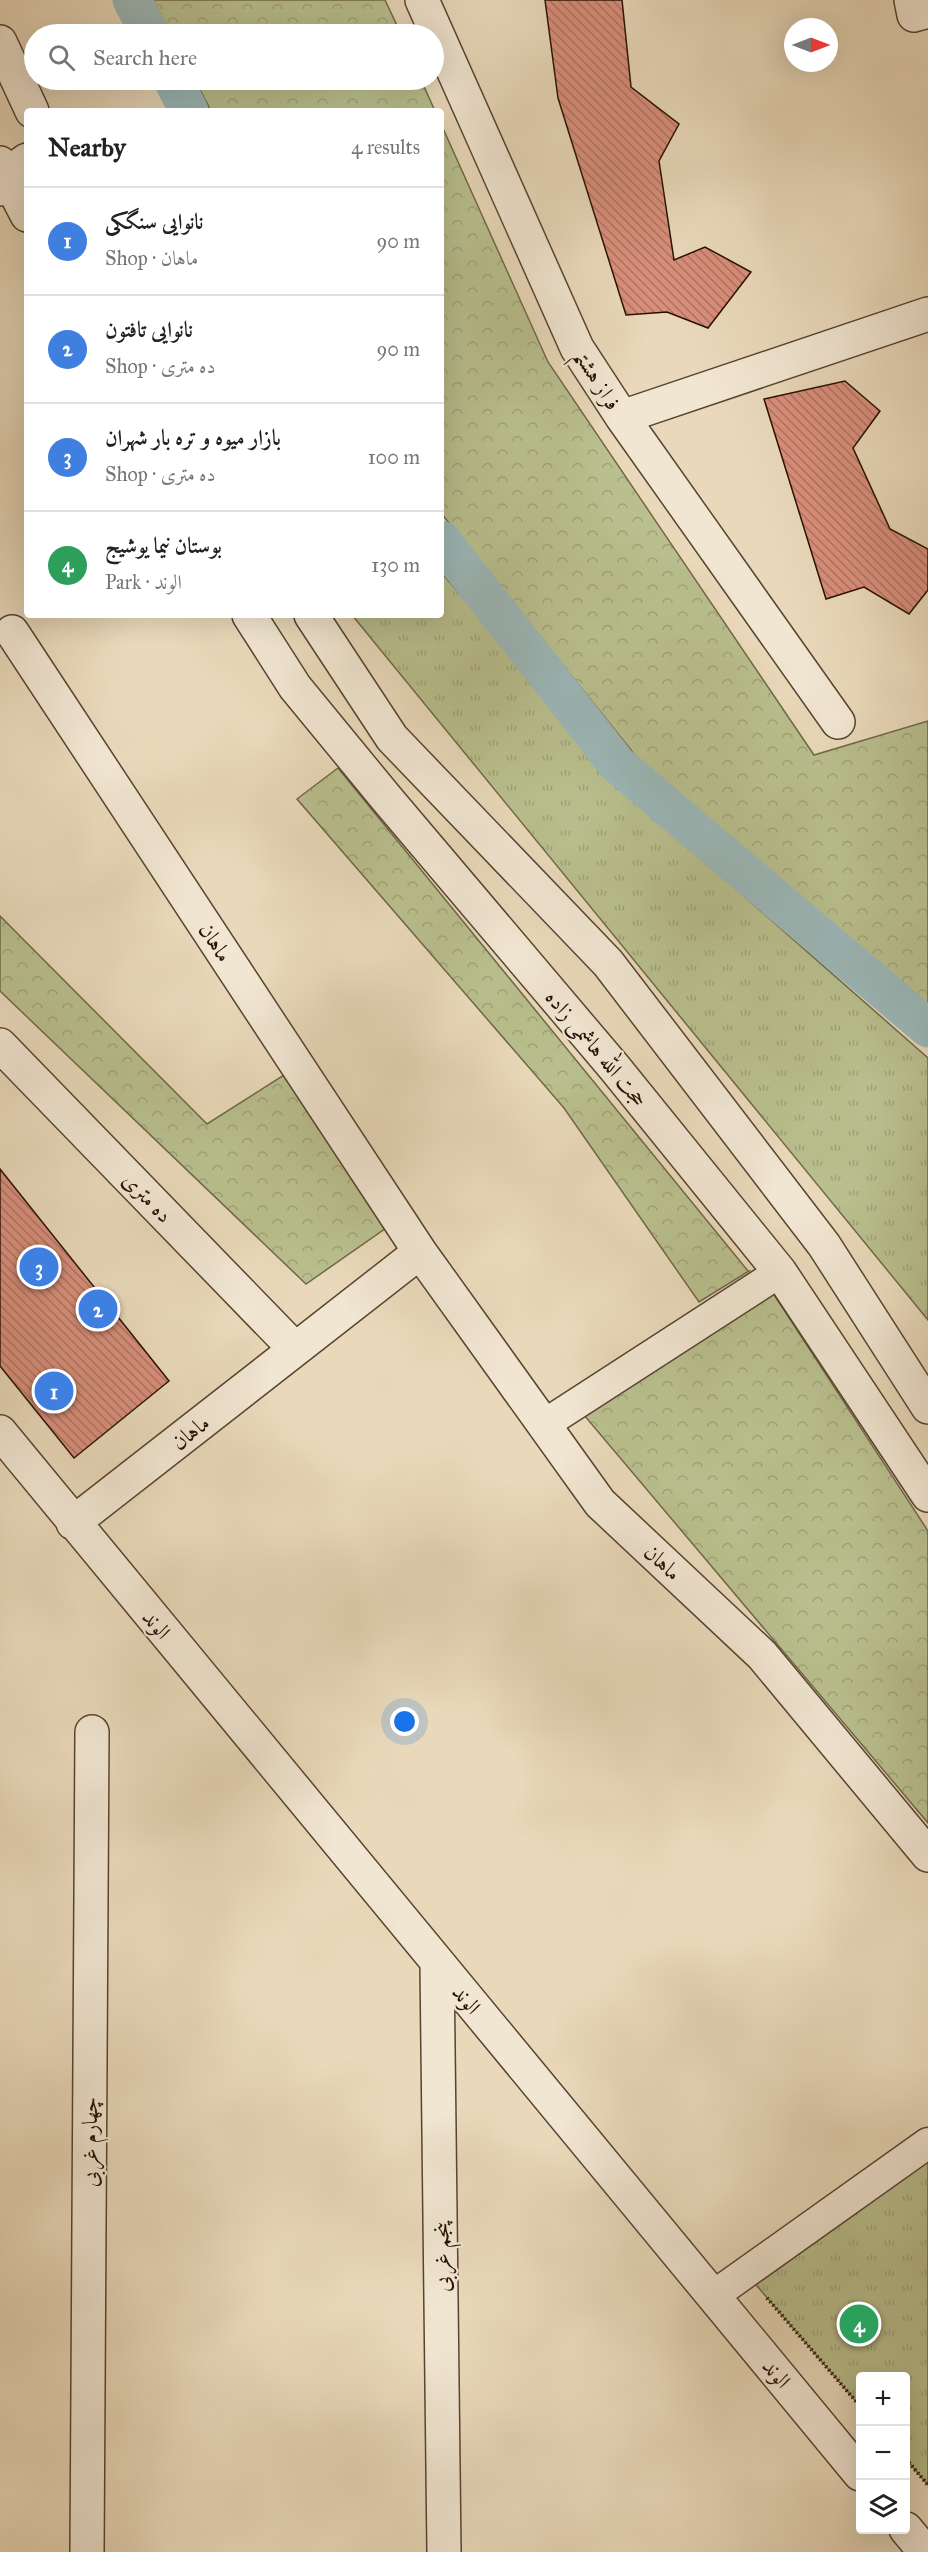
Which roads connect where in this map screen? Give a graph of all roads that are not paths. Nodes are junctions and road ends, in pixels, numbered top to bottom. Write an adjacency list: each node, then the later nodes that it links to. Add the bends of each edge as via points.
1 (422, 0): 4 (street, فراز هشتم)
2 (911, 0): 3 (street, via 914,15)
3 (928, 11)
4 (433, 24)
5 (0, 42): 7 (street)
6 (444, 49): 11 (street, فراز هشتم, via 577,348)
7 (31, 108)
8 (8, 172): 9 (street)
9 (24, 208)
10 (928, 314): 11 (street)
11 (622, 417): 15 (street, فراز هشتم)
12 (251, 618): 18 (street, حجت الله هاشمی زاده, via 296,687)
13 (313, 618): 20 (street, via 392,738 608,963 824,1245)
14 (12, 632): 17 (street, ماهان)
15 (838, 722)
16 (0, 1045): 19 (street, ده متری)
17 (420, 1252): 19 (street, ماهان); 21 (street, ماهان)
18 (780, 1272): 21 (street); 23 (street, حجت الله هاشمی زاده)
19 (296, 1349): 24 (street, ماهان)
20 (928, 1407)
21 (545, 1425): 26 (street, ماهان, via 600,1503 762,1655)
22 (0, 1432): 24 (street, الوند)
23 (928, 1495)
24 (73, 1523): 27 (street, الوند)
25 (92, 1732): 32 (street, چهارم غربی)
26 (928, 1855)
27 (437, 1963): 29 (street, الوند); 33 (street, پنجم غربی)
28 (928, 2143): 29 (street)
29 (713, 2296): 30 (street, الوند)
30 (856, 2468)
31 (910, 2534): 34 (street)
32 (87, 2552)
33 (444, 2552)
34 (925, 2552)

